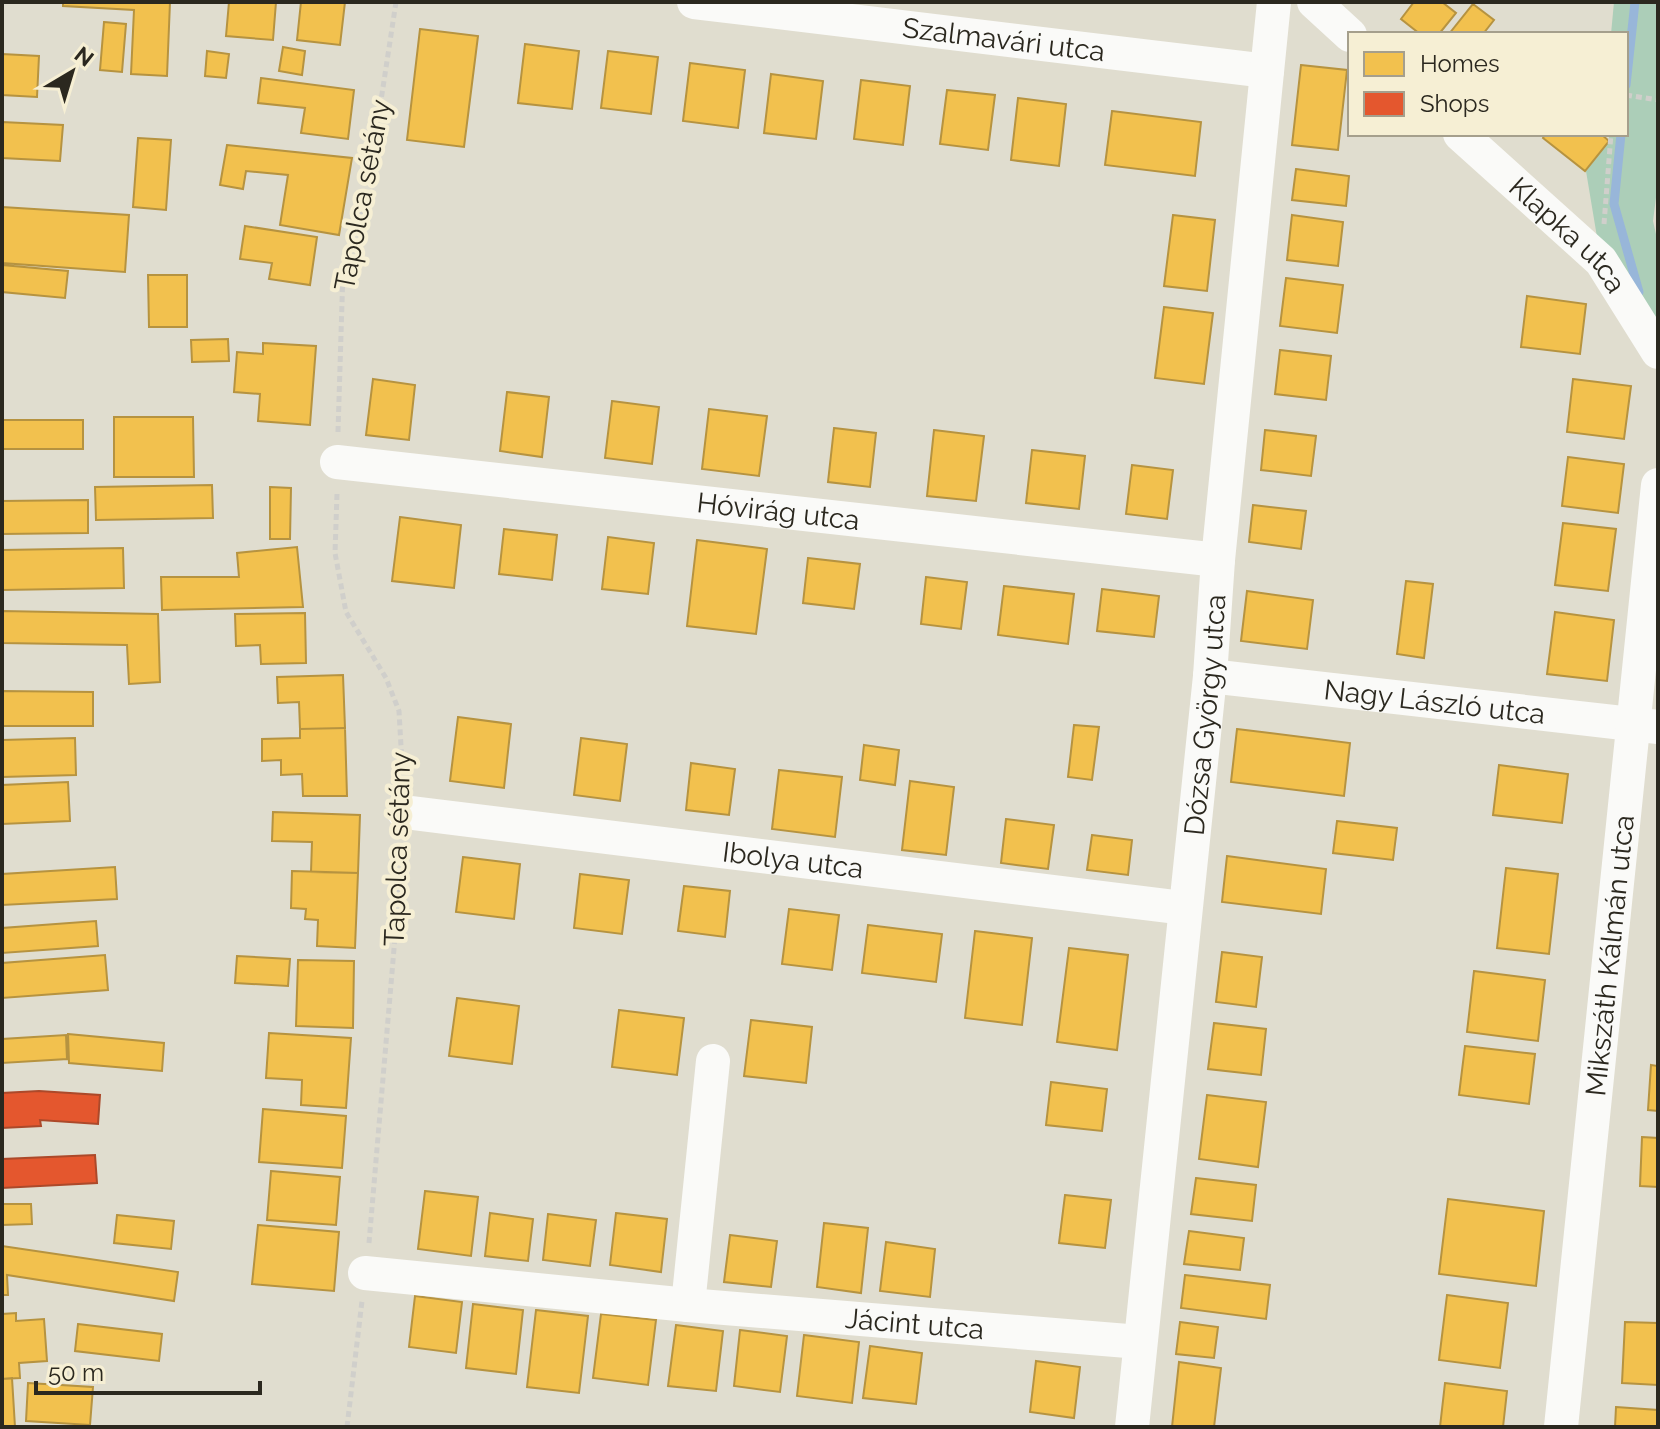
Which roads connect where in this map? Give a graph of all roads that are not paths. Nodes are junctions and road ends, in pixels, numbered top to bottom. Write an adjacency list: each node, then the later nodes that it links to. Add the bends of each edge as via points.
1 (694, 2): 4 (street, Szalmavári utca)
2 (1274, 2): 6 (street, Dózsa György utca)
3 (1314, 2): 5 (street)
4 (731, 4): 6 (street, Szalmavári utca)
5 (1348, 33)
6 (1267, 71): 11 (street, Dózsa György utca)
7 (1462, 136): 8 (street, Klapka utca, via 1601,261)
8 (1658, 352)
9 (337, 462): 11 (street, Hóvirág utca)
10 (1658, 485): 13 (street, Mikszáth Kálmán utca)
11 (1218, 560): 12 (street, Dózsa György utca)
12 (1210, 676): 13 (street, Nagy László utca); 15 (street, Dózsa György utca)
13 (1646, 726): 21 (street, Mikszáth Kálmán utca)
14 (404, 812): 15 (street, Ibolya utca)
15 (1184, 908): 19 (street, Dózsa György utca)
16 (713, 1061): 18 (street)
17 (365, 1273): 18 (street, Jácint utca)
18 (688, 1305): 19 (street, Jácint utca)
19 (1140, 1342): 20 (street, Dózsa György utca)
20 (1132, 1427)
21 (1561, 1427)

